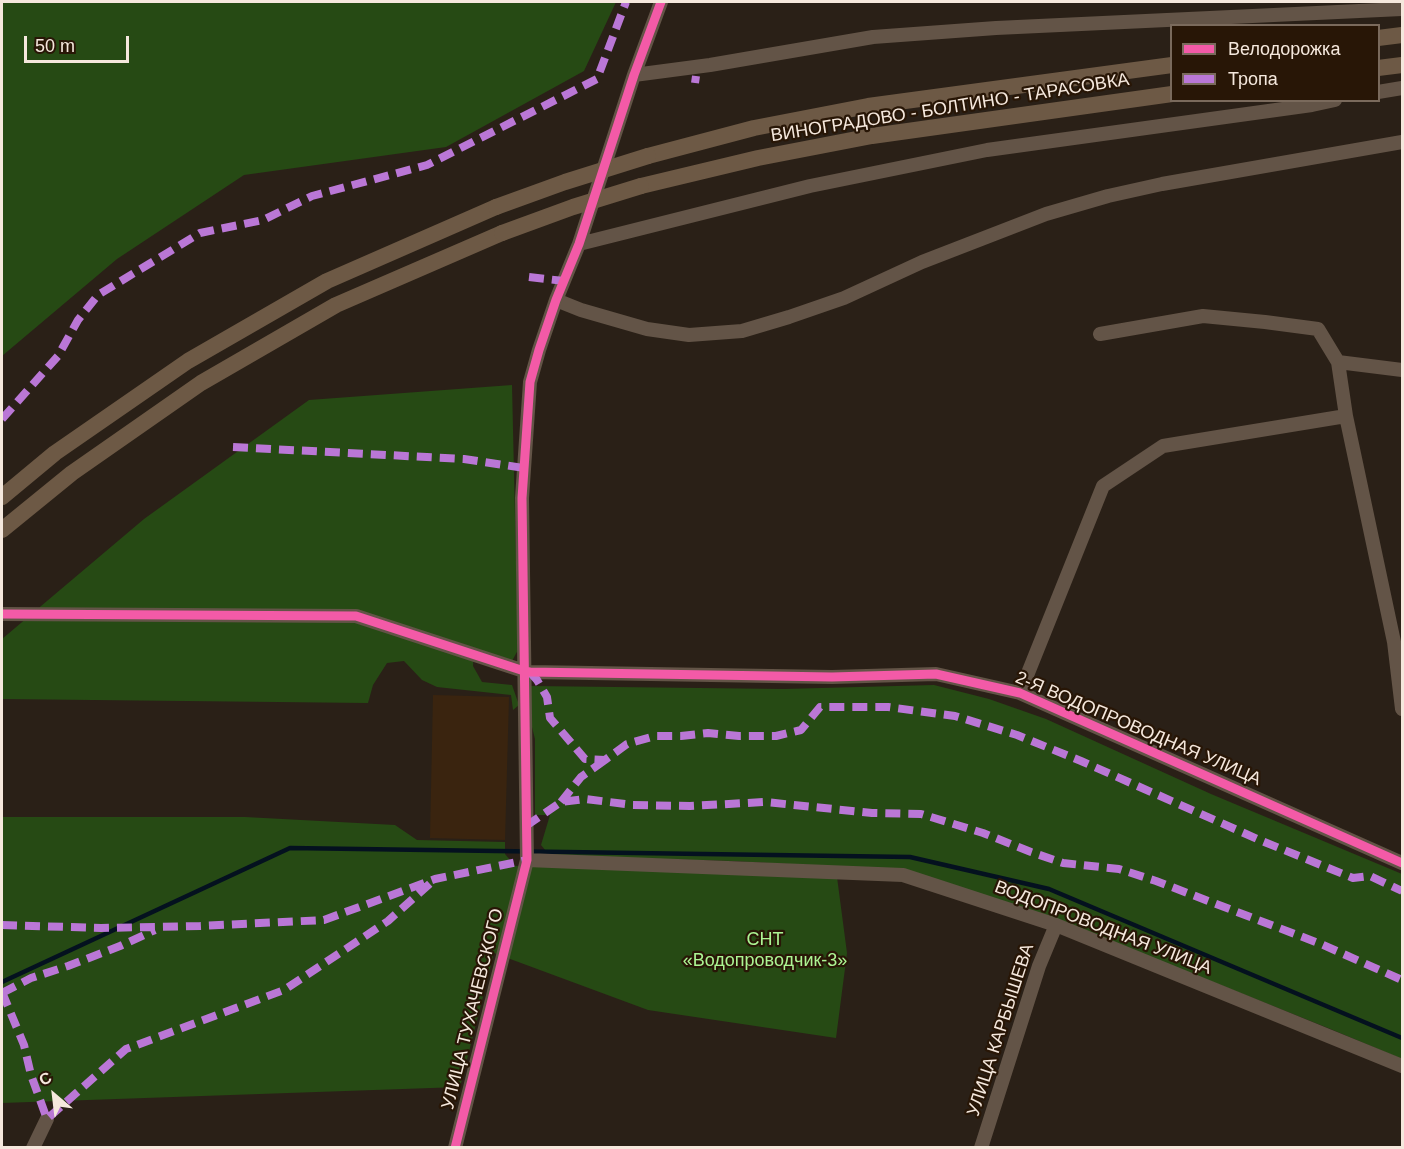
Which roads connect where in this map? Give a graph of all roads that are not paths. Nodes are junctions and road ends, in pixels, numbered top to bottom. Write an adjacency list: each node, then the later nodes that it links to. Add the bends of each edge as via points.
1 (661, 2): 8 (street, УЛИЦА ТУХАЧЕВСКОГО)
2 (1402, 9): 8 (street, via 873,37)
3 (1402, 35): 4 (main road)
4 (1380, 38)
5 (1402, 65): 7 (main road)
6 (1170, 66): 20 (main road, ВИНОГРАДОВО - БОЛТИНО - ТАРАСОВКА, bridge, via 868,106 754,128 648,156 496,207 327,281 188,361 55,453)
7 (1380, 68)
8 (634, 75): 14 (street, УЛИЦА ТУХАЧЕВСКОГО)
9 (1402, 88): 10 (street)
10 (1380, 92)
11 (1170, 94): 21 (main road, ВИНОГРАДОВО - БОЛТИНО - ТАРАСОВКА, bridge, via 872,136 758,158 641,186 502,233 336,305 201,383 72,473)
12 (1326, 102): 14 (street, via 987,150 810,186)
13 (1402, 142): 15 (street, via 1108,196 1036,218 921,262 844,298 741,331 689,335 647,329)
14 (579, 244): 15 (street, УЛИЦА ТУХАЧЕВСКОГО)
15 (556, 300): 23 (street, УЛИЦА ТУХАЧЕВСКОГО, via 530,382 522,498)
16 (1100, 334): 17 (street, via 1203,316 1265,322 1318,329)
17 (1338, 362): 18 (street); 19 (street)
18 (1402, 370)
19 (1346, 416): 24 (street, via 1163,446 1103,486); 25 (street, via 1394,642)
20 (2, 497)
21 (2, 530)
22 (2, 614): 23 (street, 2-Я ВОДОПРОВОДНАЯ УЛИЦА, via 356,616)
23 (524, 671): 24 (street, 2-Я ВОДОПРОВОДНАЯ УЛИЦА, via 832,677 936,674); 26 (street, УЛИЦА ТУХАЧЕВСКОГО)
24 (1020, 693): 27 (street, 2-Я ВОДОПРОВОДНАЯ УЛИЦА)
25 (1402, 709)
26 (527, 860): 28 (street, ВОДОПРОВОДНАЯ УЛИЦА, via 903,875); 32 (street, УЛИЦА ТУХАЧЕВСКОГО)
27 (1402, 863)
28 (1056, 925): 29 (street, ВОДОПРОВОДНАЯ УЛИЦА); 33 (street, УЛИЦА КАРБЫШЕВА, via 1039,966)
29 (1402, 1066)
30 (47, 1119): 31 (street)
31 (33, 1148)
32 (455, 1148)
33 (981, 1148)

